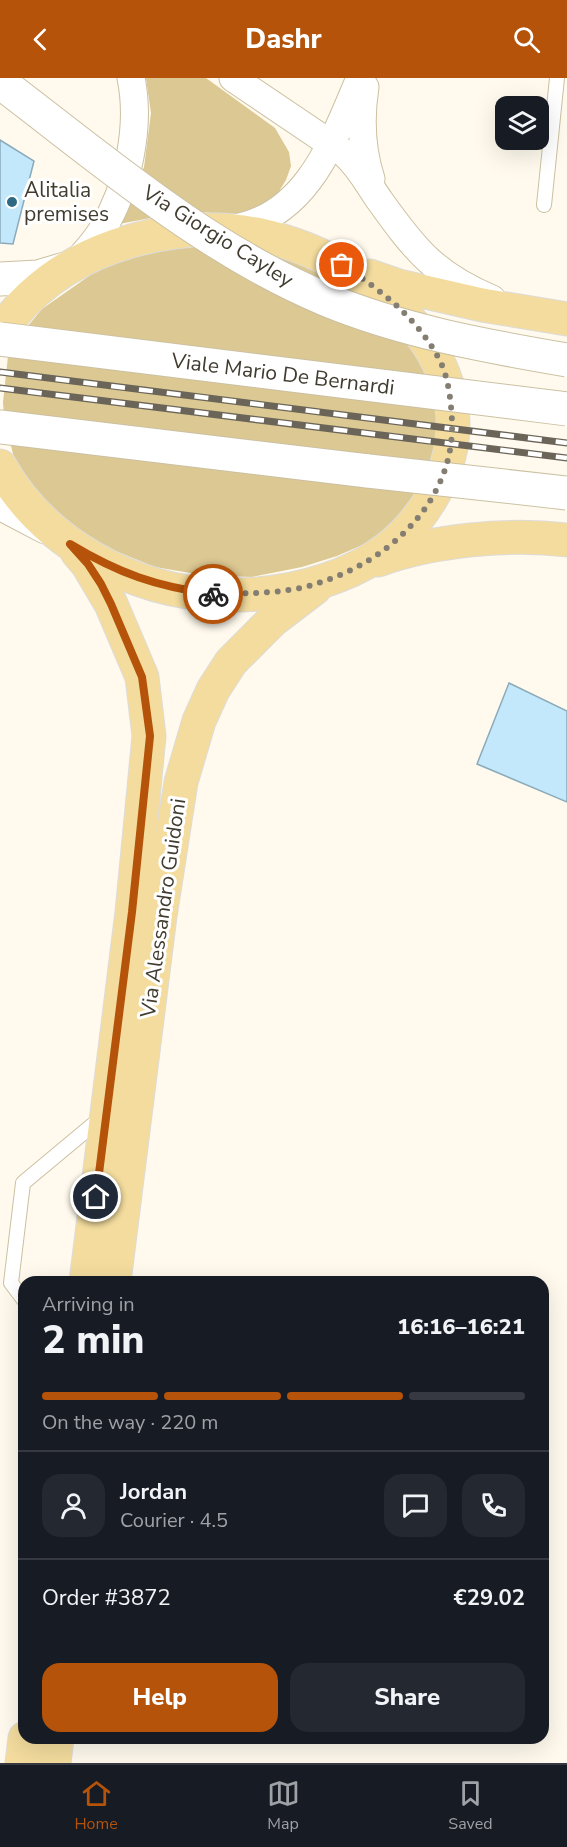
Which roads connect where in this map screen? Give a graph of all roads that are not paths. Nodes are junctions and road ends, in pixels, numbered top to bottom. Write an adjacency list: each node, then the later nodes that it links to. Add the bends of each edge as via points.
1 (131, 78): 12 (street, via 135,114 124,178 102,230)
2 (232, 78): 7 (street)
3 (360, 78): 7 (street)
4 (366, 78): 8 (street, via 363,151)
5 (557, 78): 9 (lane)
6 (0, 82): 17 (main road, Via Giorgio Cayley, bridge, via 169,211 255,264 324,298 391,323 483,346)
7 (332, 143): 8 (street, via 357,164); 10 (street, via 291,202 260,222)
8 (378, 197): 14 (street, via 407,238 451,278 504,304)
9 (544, 205)
10 (223, 230): 11 (main road, via 263,236); 12 (main road, via 152,235 103,250)
11 (342, 265): 14 (main road, via 399,286); 25 (main road, via 388,298 422,334 441,363 452,423 449,457 426,509 407,531)
12 (70, 266): 13 (main road, via 38,277); 15 (main road, via 30,296)
13 (0, 279)
14 (555, 317)
15 (0, 333)
16 (0, 339): 18 (main road, Viale Mario De Bernardi, bridge)
17 (567, 360)
18 (567, 409)
19 (0, 427): 21 (main road, bridge)
20 (0, 466): 23 (main road, via 24,502)
21 (567, 493)
22 (0, 503): 23 (main road)
23 (61, 537): 26 (main road, via 132,576 189,591 220,595 280,592); 27 (main road, Via Alessandro Guidoni, via 88,564 111,604 142,677 150,736)
24 (567, 540): 25 (main road, via 472,541 390,556)
25 (357, 568): 26 (main road)
26 (321, 583): 29 (main road, Via Alessandro Guidoni, via 273,620 231,662 199,721 181,782 160,916)
27 (107, 1112): 28 (main road, Via Alessandro Guidoni); 30 (lane, via 23,1183 11,1283)
28 (87, 1276)
29 (115, 1276)
30 (18, 1292)
31 (24, 1744): 33 (main road)
32 (56, 1744): 34 (main road)
33 (22, 1763)
34 (54, 1763)

